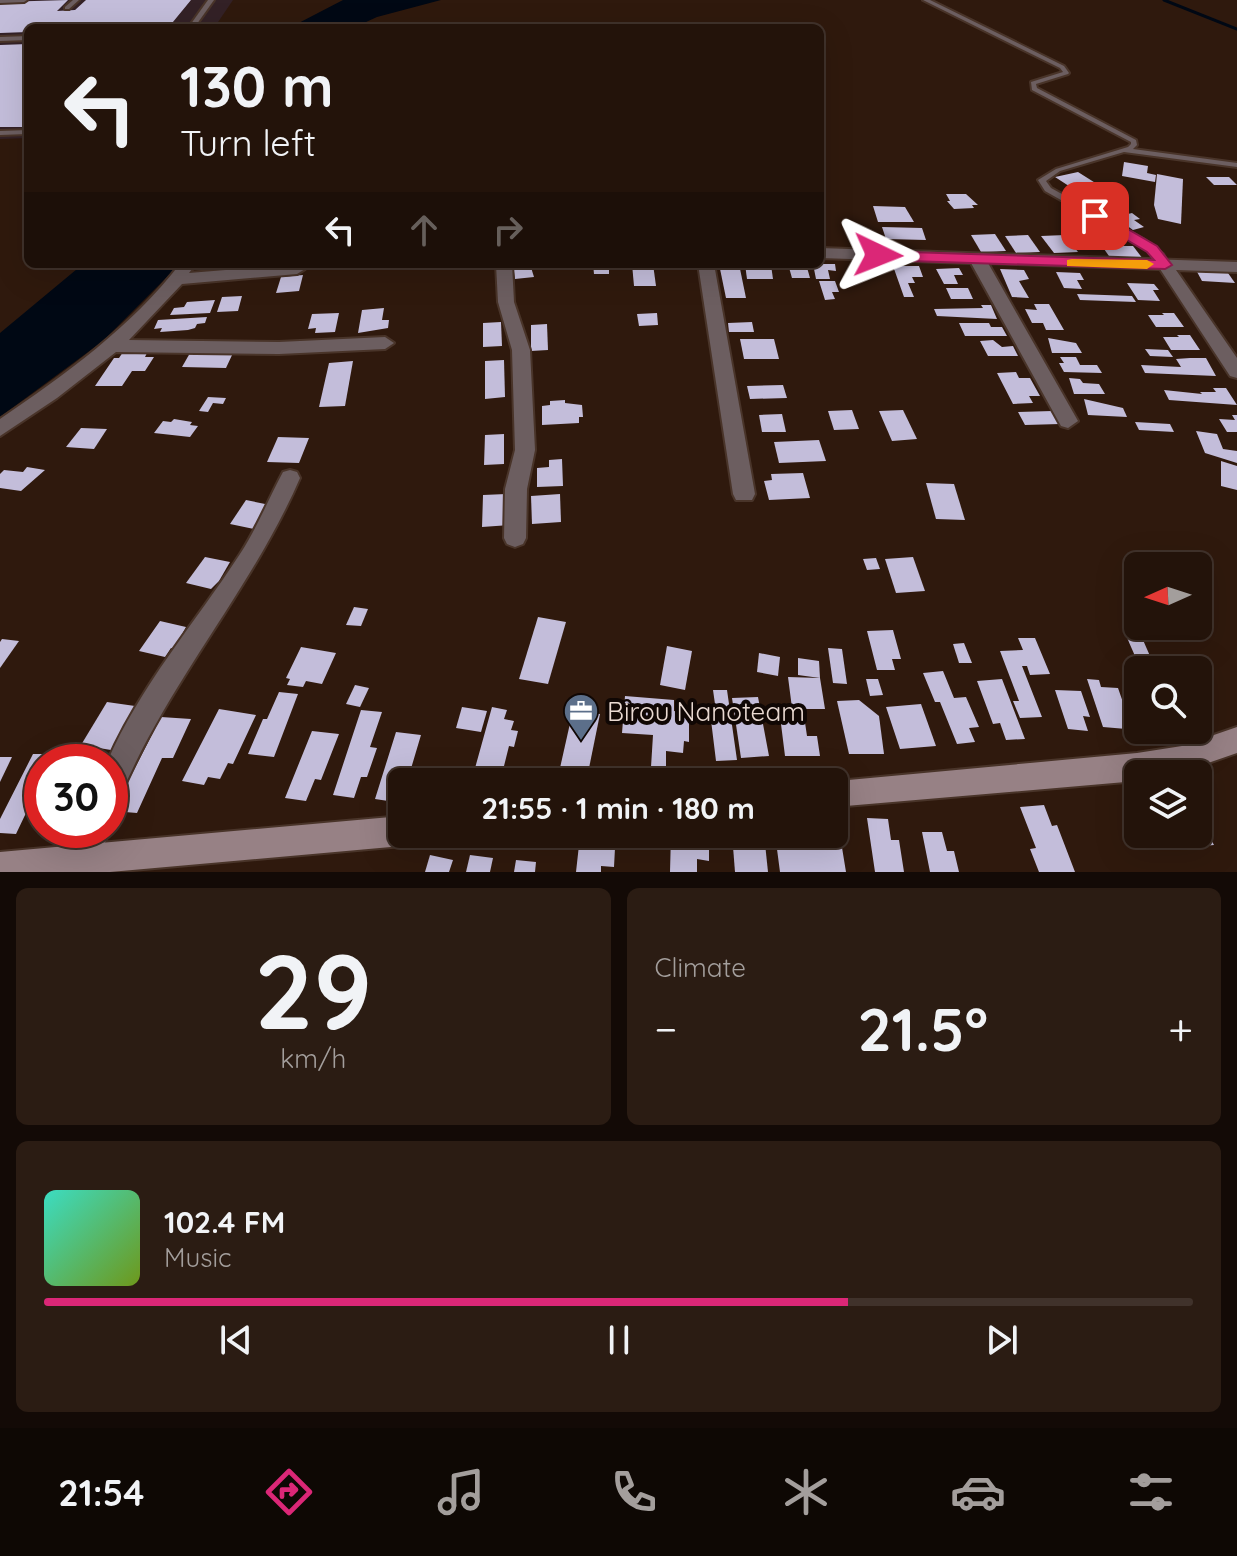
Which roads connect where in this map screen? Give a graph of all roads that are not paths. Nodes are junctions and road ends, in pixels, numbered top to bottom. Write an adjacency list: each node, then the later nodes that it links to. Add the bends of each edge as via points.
1 (24, 0): 5 (lane)
2 (76, 0): 6 (lane)
3 (211, 0): 7 (lane)
4 (926, 0): 12 (lane, via 1062,67 1066,73 1038,80 1034,89 1130,137 1134,145)
5 (0, 1)
6 (67, 8)
7 (194, 24)
8 (24, 38): 9 (lane)
9 (0, 39)
10 (24, 132): 11 (lane)
11 (0, 133)
12 (1124, 150): 13 (lane); 16 (lane, via 1042,180 1048,189 1152,249)
13 (1237, 165)
14 (824, 253): 15 (street)
15 (977, 259): 16 (street); 25 (street)
16 (1165, 265): 17 (street); 24 (street)
17 (1237, 267)
18 (504, 268): 29 (street, via 506,302 521,350 523,396 525,450 516,489)
19 (707, 268): 28 (street)
20 (297, 269): 21 (street)
21 (182, 272): 23 (street)
22 (385, 343): 23 (street)
23 (109, 346): 26 (street)
24 (1237, 372)
25 (1068, 421)
26 (0, 429)
27 (290, 478): 31 (street, via 241,571)
28 (744, 494)
29 (515, 538)
30 (1237, 740): 32 (main road, via 1182,759 1137,767)
31 (128, 747)
32 (848, 792)
33 (388, 832): 35 (main road)
34 (90, 848): 35 (street)
35 (87, 859): 36 (main road)
36 (0, 867)

